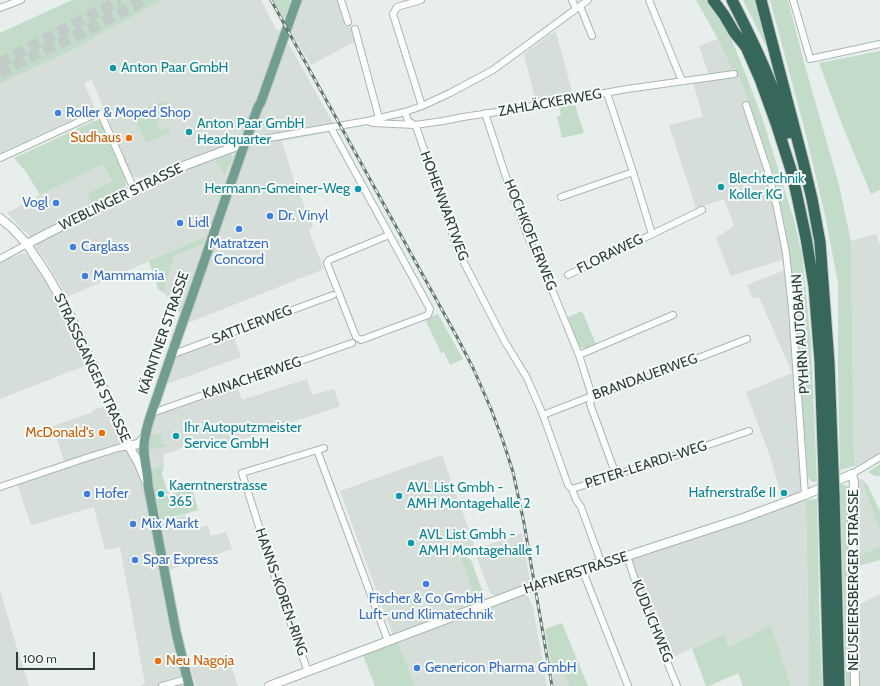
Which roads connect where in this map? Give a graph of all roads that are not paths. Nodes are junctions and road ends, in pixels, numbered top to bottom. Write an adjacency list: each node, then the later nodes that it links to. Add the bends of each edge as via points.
1 (21, 0): 14 (street)
2 (297, 0): 31 (main road, KÄRNTNER STRASSE)
3 (341, 0): 15 (street)
4 (421, 0): 24 (street, via 397,7 393,14)
5 (572, 0): 13 (street)
6 (588, 0): 13 (street)
7 (649, 0): 21 (street)
8 (714, 0): 19 (highway, PYHRN AUTOBAHN)
9 (724, 0): 19 (highway)
10 (732, 0): 43 (highway, via 785,120 807,200)
11 (762, 0): 43 (highway, PYHRN AUTOBAHN, via 812,200)
12 (793, 0): 18 (street, via 810,57)
13 (578, 7): 17 (street); 24 (street, via 493,70)
14 (0, 8)
15 (348, 22)
16 (355, 28): 27 (street)
17 (592, 36)
18 (880, 44)
19 (746, 47): 59 (highway, PYHRN AUTOBAHN, via 760,79 791,170 806,238 814,286)
20 (734, 74): 21 (street, ZAHLÄCKERWEG)
21 (682, 82): 22 (street, ZAHLÄCKERWEG)
22 (607, 93): 26 (street, ZAHLÄCKERWEG); 33 (street, FLORAWEG)
23 (746, 105): 65 (street, via 768,171 786,253)
24 (422, 106): 25 (street)
25 (405, 112): 27 (street); 29 (street, HOHENWARTWEG, via 408,121)
26 (485, 114): 29 (street, ZAHLÄCKERWEG); 49 (street, HOCHKOFLERWEG, via 528,237)
27 (380, 118): 28 (street)
28 (367, 121): 29 (street, ZAHLÄCKERWEG); 30 (street)
29 (415, 125): 52 (street, HOHENWARTWEG, via 458,251 527,378)
30 (331, 128): 31 (street); 39 (street)
31 (245, 143): 34 (street, WEBLINGER STRASSE, via 186,165); 48 (main road, KÄRNTNER STRASSE)
32 (0, 158): 34 (street, via 100,112)
33 (633, 172): 35 (street); 38 (street, FLORAWEG)
34 (134, 189): 40 (street, WEBLINGER STRASSE)
35 (561, 197)
36 (702, 210): 38 (street, FLORAWEG)
37 (0, 218): 40 (street, STRASSGANGER STRASSE)
38 (652, 234): 42 (street, FLORAWEG)
39 (389, 235): 39 (street, via 327,263 356,337 361,340 428,315 430,309)
40 (27, 244): 41 (street, WEBLINGER STRASSE); 55 (street, STRASSGANGER STRASSE, via 71,317)
41 (0, 259)
42 (568, 275)
43 (823, 276): 59 (highway, PYHRN AUTOBAHN, via 829,363)
44 (333, 295): 48 (street, SATTLERWEG)
45 (673, 315): 49 (street)
46 (747, 339): 50 (street, BRANDAUERWEG)
47 (352, 343): 51 (street, KAINACHERWEG)
48 (171, 355): 51 (main road, KÄRNTNER STRASSE)
49 (579, 355): 50 (street, HOCHKOFLERWEG)
50 (592, 396): 52 (street, BRANDAUERWEG); 60 (street, HOCHKOFLERWEG, via 590,404)
51 (152, 413): 54 (main road, KÄRNTNER STRASSE)
52 (543, 415): 64 (street, via 568,485)
53 (749, 431): 60 (street, PETER-LEARDI-WEG)
54 (144, 438): 55 (street, via 138,444); 62 (main road, KÄRNTNER STRASSE)
55 (129, 446): 62 (street, STRASSGANGER STRASSE); 63 (street)
56 (324, 448): 57 (street, HANNS-KOREN-RING)
57 (317, 450): 70 (street); 71 (street, HANNS-KOREN-RING, via 242,473)
58 (880, 458): 61 (street, HAFNERSTRASSE)
59 (828, 472): 66 (highway, PYHRN AUTOBAHN, bridge)
60 (616, 474): 64 (street, PETER-LEARDI-WEG)
61 (852, 474): 65 (street, HAFNERSTRASSE); 79 (street, NEUSEIERSBERGER STRASSE)
62 (148, 485): 72 (main road, KÄRNTNER STRASSE)
63 (0, 487)
64 (572, 489): 68 (street, PETER-LEARDI-WEG)
65 (805, 495): 67 (street, HAFNERSTRASSE)
66 (829, 497): 77 (highway, PYHRN AUTOBAHN); 78 (highway, PYHRN AUTOBAHN)
67 (627, 556): 68 (street, HAFNERSTRASSE); 76 (street, KUDLICHWEG)
68 (601, 562): 69 (street, HAFNERSTRASSE)
69 (582, 568): 70 (street, HAFNERSTRASSE); 75 (street)
70 (388, 641): 71 (street, HAFNERSTRASSE)
71 (308, 672): 74 (street, HAFNERSTRASSE)
72 (188, 683): 73 (street)
73 (162, 686)
74 (270, 686)
75 (628, 686)
76 (677, 686)
77 (829, 686)
78 (839, 686)
79 (855, 686)

